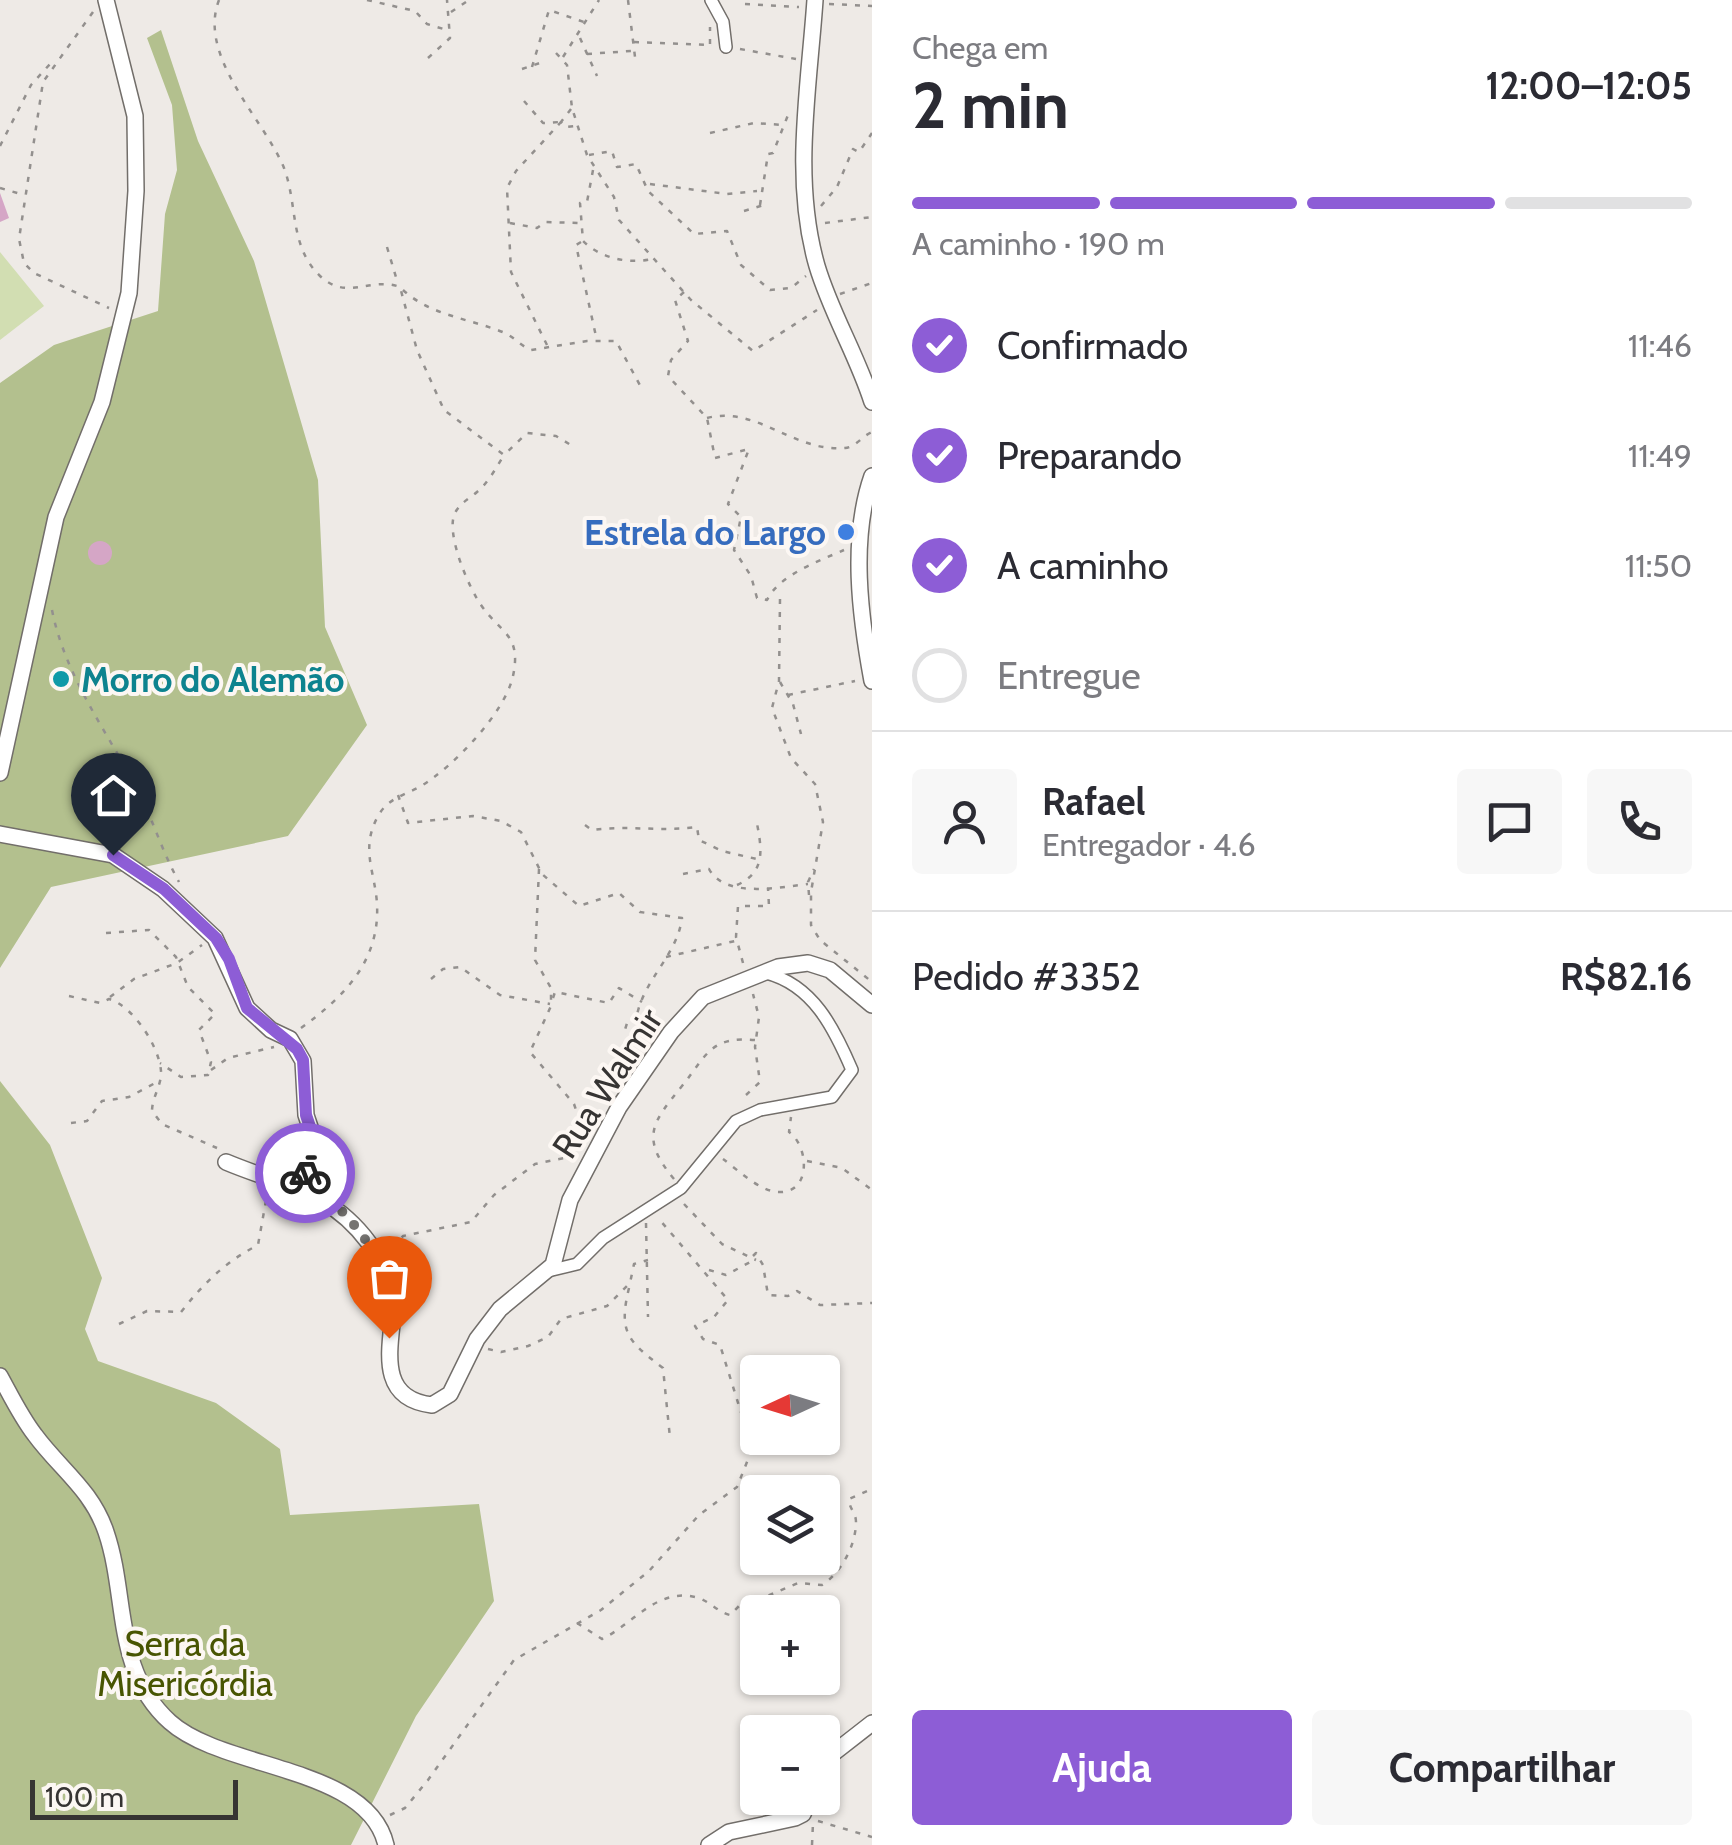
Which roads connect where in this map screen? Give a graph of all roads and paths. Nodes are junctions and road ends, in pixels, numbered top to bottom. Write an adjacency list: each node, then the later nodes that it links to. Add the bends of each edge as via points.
1 (219, 0): 57 (path, via 219,46 284,170 300,248 317,273 342,290)
2 (367, 0): 14 (path, via 415,10 427,24)
3 (447, 0): 12 (path)
4 (469, 0): 12 (path)
5 (599, 0): 13 (path)
6 (628, 0): 16 (path)
7 (711, 0): 17 (street)
8 (102, 3): 22 (path); 60 (street, via 128,72 136,148)
9 (745, 4): 10 (path)
10 (815, 5): 11 (path); 26 (street)
11 (872, 6)
12 (450, 12): 14 (path)
13 (588, 23): 15 (path); 21 (path, via 548,10)
14 (447, 30): 25 (path, via 450,38)
15 (579, 37): 20 (path); 23 (path)
16 (634, 42): 17 (path); 18 (path)
17 (726, 47): 26 (path)
18 (632, 51): 20 (path); 24 (path)
19 (556, 53): 23 (path)
20 (587, 54): 29 (path)
21 (533, 56): 27 (path); 27 (path, via 543,62)
22 (58, 57): 38 (path, via 32,85); 44 (path, via 39,95)
23 (563, 57): 31 (path)
24 (635, 57)
25 (428, 58)
26 (808, 61): 48 (street)
27 (532, 67): 28 (path)
28 (522, 69)
29 (597, 76)
30 (524, 101): 33 (path, via 543,123)
31 (572, 108): 33 (path); 34 (path)
32 (791, 108): 35 (path)
33 (561, 122): 34 (path); 51 (path, via 509,180)
34 (577, 126): 39 (path)
35 (784, 126): 36 (path, via 754,123); 43 (path)
36 (710, 133)
37 (872, 133): 48 (path, via 859,152 852,149 836,187)
38 (0, 146)
39 (587, 155): 40 (path); 41 (path, via 612,151 617,167 636,164)
40 (594, 170): 50 (path, via 586,202 580,203); 54 (path, via 614,197 620,220)
41 (648, 184): 43 (path, via 727,194); 55 (path, via 694,234 727,232 742,265 770,290 791,288)
42 (0, 188): 44 (path)
43 (759, 190): 46 (path)
44 (25, 196): 60 (path, via 19,239 24,263)
45 (767, 204): 46 (path)
46 (760, 205): 47 (path)
47 (744, 210)
48 (807, 216): 49 (path); 55 (street)
49 (872, 217)
50 (581, 222): 51 (path, via 537,228); 52 (path)
51 (508, 223): 62 (path, via 511,272)
52 (582, 241): 54 (path, via 624,260); 61 (path, via 576,245 579,269)
53 (387, 247): 57 (path)
54 (657, 258): 58 (path)
55 (818, 267): 59 (street)
56 (872, 283): 59 (path)
57 (400, 287): 62 (path, via 420,304 502,332 523,347); 68 (path, via 417,350 444,410)
58 (684, 292): 59 (path, via 753,351); 65 (path, via 676,300 688,341 671,360 668,376)
59 (831, 301): 64 (street)
60 (124, 315): 77 (street, via 102,402 56,517)
61 (597, 342): 62 (path); 63 (path, via 616,341)
62 (548, 347)
63 (642, 389)
64 (872, 402)
65 (706, 418): 66 (path, via 744,417 807,446 851,448); 70 (path, via 715,458 750,450 728,504 741,517 734,550 757,598 767,600 789,576)
66 (872, 432)
67 (574, 448): 68 (path, via 556,436 527,433)
68 (504, 455): 78 (path, via 454,514 451,527 473,592 511,636 512,680 476,738 419,786)
69 (872, 476): 70 (street)
70 (860, 544): 73 (street)
71 (780, 600): 74 (path)
72 (52, 608): 89 (path, via 82,692)
73 (872, 680): 75 (path)
74 (779, 681): 75 (path); 83 (path, via 772,708 779,734 815,784 821,805)
75 (788, 695): 76 (path)
76 (801, 734)
77 (0, 773)
78 (398, 794): 84 (path, via 408,822 502,820 521,832); 105 (path, via 379,814 366,853 377,903 372,952 356,979)
79 (756, 818): 82 (path)
80 (585, 826): 82 (path, via 697,827 699,840)
81 (0, 834): 105 (street, via 113,855 164,889 216,938 247,1008)
82 (761, 860): 87 (path, via 754,875)
83 (818, 864): 86 (path); 90 (path)
84 (538, 868): 94 (path, via 579,906 619,893 640,912 682,918); 102 (path, via 535,960 551,988)
85 (683, 874): 87 (path, via 710,869 719,881)
86 (808, 884): 88 (path); 90 (path)
87 (736, 885): 88 (path)
88 (768, 888): 92 (path, via 769,906 738,906)
89 (184, 890)
90 (810, 904): 98 (path, via 814,934)
91 (106, 933): 95 (path, via 150,930)
92 (737, 941): 94 (path); 96 (path)
93 (204, 944): 95 (path)
94 (666, 957): 101 (path)
95 (177, 963): 100 (path, via 134,978); 108 (path, via 184,982 215,1014 198,1030)
96 (753, 976): 103 (street, Rua Walmir, via 791,962 821,966); 106 (path); 111 (street, via 802,988 852,1070 832,1097); 114 (street, Rua Walmir, via 703,997 680,1021)
97 (431, 978): 102 (path, via 460,967 500,994)
98 (872, 982)
99 (69, 996): 100 (path, via 100,1003)
100 (109, 998): 107 (path, via 137,1020)
101 (642, 1002): 102 (path, via 619,988 608,1002 560,991); 104 (path)
102 (551, 1004): 114 (path, via 530,1052 574,1104)
103 (872, 1005)
104 (624, 1033)
105 (290, 1039): 108 (path); 118 (street, via 303,1060 315,1142 308,1170)
106 (755, 1040): 110 (path, via 760,1082); 119 (path, via 732,1038 706,1052 654,1123 659,1161)
107 (160, 1063): 108 (path, via 181,1077); 109 (path)
108 (211, 1070)
109 (160, 1080): 112 (path, via 129,1097 102,1101 86,1121); 116 (path, via 151,1105 162,1124 219,1149)
110 (746, 1096)
111 (794, 1106): 113 (street, via 750,1114); 115 (path, via 789,1132 800,1140)
112 (71, 1123)
113 (711, 1147): 115 (path, via 778,1192 800,1180); 119 (street)
114 (592, 1153): 122 (path, via 534,1164 494,1194 471,1222 404,1236 393,1249); 126 (street, Rua Walmir)
115 (806, 1161): 120 (path, via 850,1171)
116 (226, 1162): 117 (street)
117 (268, 1178): 118 (street); 130 (path, via 258,1246 219,1268 181,1312 147,1312)
118 (294, 1187): 122 (street, via 345,1213)
119 (677, 1190): 121 (street); 123 (path, via 722,1244)
120 (872, 1190)
121 (648, 1211): 124 (path); 125 (path); 126 (street, via 602,1238 577,1264)
122 (371, 1247): 131 (street, via 394,1285 389,1362 399,1386 425,1404 442,1401)
123 (753, 1256): 125 (path, via 726,1275); 128 (path, via 762,1260 768,1295 801,1291 820,1305)
124 (648, 1260): 127 (path, via 634,1264); 129 (path)
125 (702, 1267): 135 (path, via 728,1300 714,1318 695,1326 703,1339 720,1345 745,1417 749,1458 737,1487 699,1515 649,1571)
126 (548, 1272): 131 (street, via 520,1289)
127 (630, 1284): 131 (path, via 606,1306 561,1319 528,1346 494,1352); 133 (path, via 623,1322 638,1350 663,1368)
128 (872, 1303)
129 (648, 1317)
130 (120, 1324)
131 (477, 1339)
132 (0, 1376): 141 (street, via 37,1438 95,1506 112,1553 130,1660 157,1708 191,1738 328,1787)
133 (670, 1438)
134 (872, 1488): 135 (path, via 849,1499 854,1530 837,1575 822,1586 798,1583 748,1597 730,1615 682,1595 646,1607 602,1639)
135 (576, 1622): 141 (path, via 514,1660 405,1808)
136 (872, 1723): 137 (street)
137 (840, 1748)
138 (799, 1815): 144 (street, via 728,1832)
139 (804, 1815): 145 (path, via 814,1824)
140 (806, 1815): 142 (path)
141 (374, 1818): 143 (street)
142 (872, 1837)
143 (386, 1845)
144 (709, 1845)
145 (812, 1845)

